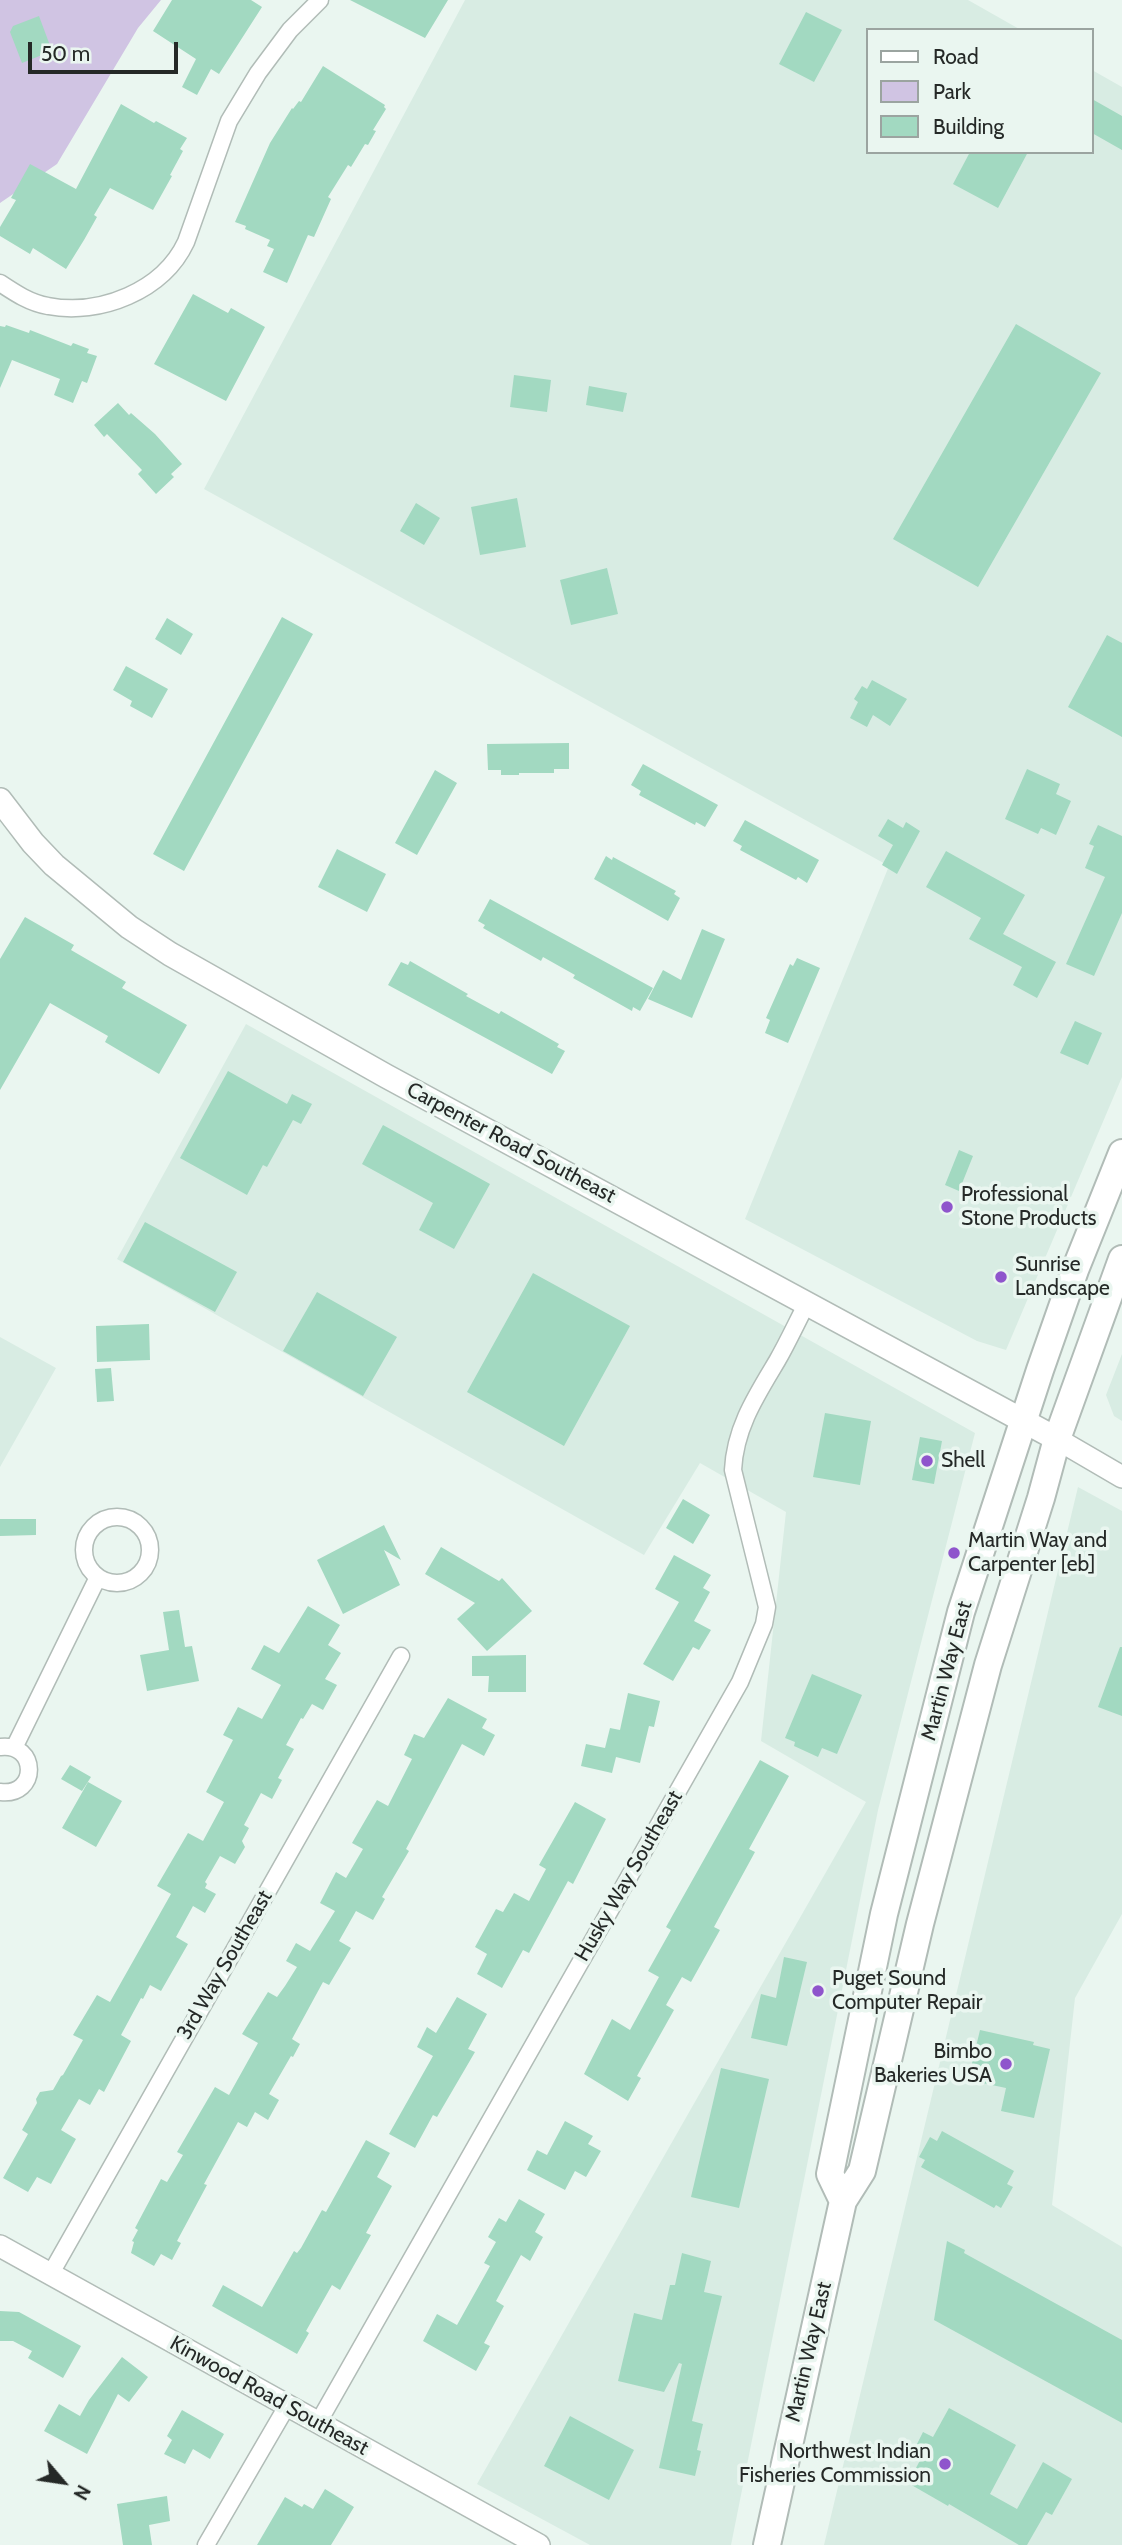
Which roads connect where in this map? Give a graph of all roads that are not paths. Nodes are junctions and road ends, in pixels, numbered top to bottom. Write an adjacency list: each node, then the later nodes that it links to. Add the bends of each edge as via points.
1 (320, 0): 2 (street, via 274,51 229,121 186,243 160,275 116,302 72,308 18,296)
2 (0, 283)
3 (0, 800): 6 (main road, Carpenter Road Southeast, via 54,865 129,927 170,954)
4 (1122, 1153): 7 (main road, Martin Way East)
5 (1122, 1259): 8 (main road, Martin Way East)
6 (807, 1303): 7 (main road, Carpenter Road Southeast); 18 (street, Husky Way Southeast, via 752,1401 734,1452 733,1470 767,1607 740,1682)
7 (1023, 1420): 8 (main road, Carpenter Road Southeast); 14 (main road, Martin Way East, via 961,1612 884,1914 830,2174)
8 (1057, 1439): 9 (street); 14 (main road, Martin Way East, via 988,1665 862,2171)
9 (1122, 1477)
10 (98, 1577): 10 (street, via 118,1584 146,1568 150,1547 141,1527 122,1517 100,1521 92,1529 86,1560); 12 (street)
11 (401, 1656): 16 (street, 3rd Way Southeast)
12 (7, 1747): 13 (street, via 26,1758 29,1773 16,1791)
13 (0, 1792)
14 (843, 2201): 21 (main road, Martin Way East)
15 (0, 2246): 16 (street, Kinwood Road Southeast)
16 (50, 2275): 17 (street, Kinwood Road Southeast)
17 (287, 2406): 18 (street, Kinwood Road Southeast); 19 (street)
18 (318, 2423): 20 (street, Kinwood Road Southeast)
19 (206, 2545)
20 (539, 2545)
21 (767, 2545)

